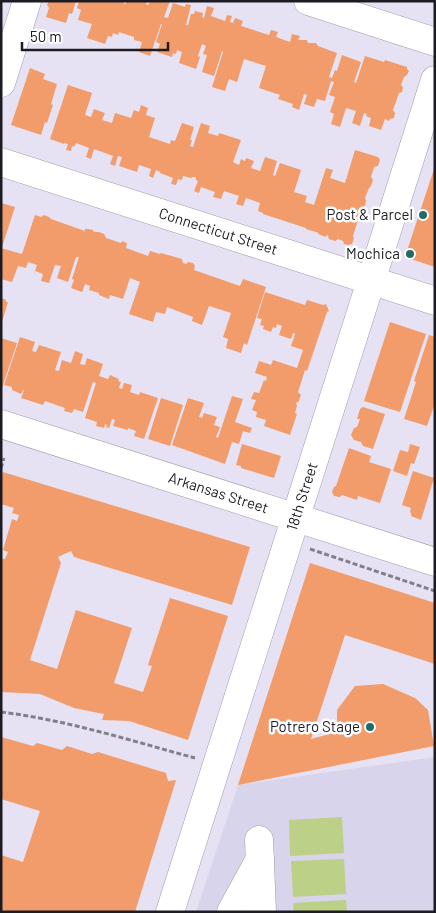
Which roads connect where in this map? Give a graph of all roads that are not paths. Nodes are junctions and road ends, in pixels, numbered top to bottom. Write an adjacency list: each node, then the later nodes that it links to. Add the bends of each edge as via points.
1 (27, 1): 5 (street)
2 (308, 1): 3 (street)
3 (435, 42)
4 (435, 80): 7 (street, 18th Street)
5 (1, 83)
6 (1, 162): 7 (street, Connecticut Street)
7 (371, 281): 8 (street, Connecticut Street); 10 (street, 18th Street)
8 (435, 301)
9 (1, 424): 10 (street, Arkansas Street)
10 (296, 518): 11 (street, Arkansas Street); 12 (street, 18th Street)
11 (435, 562)
12 (170, 912)
13 (231, 912): 14 (street, via 260,850)
14 (262, 912)

